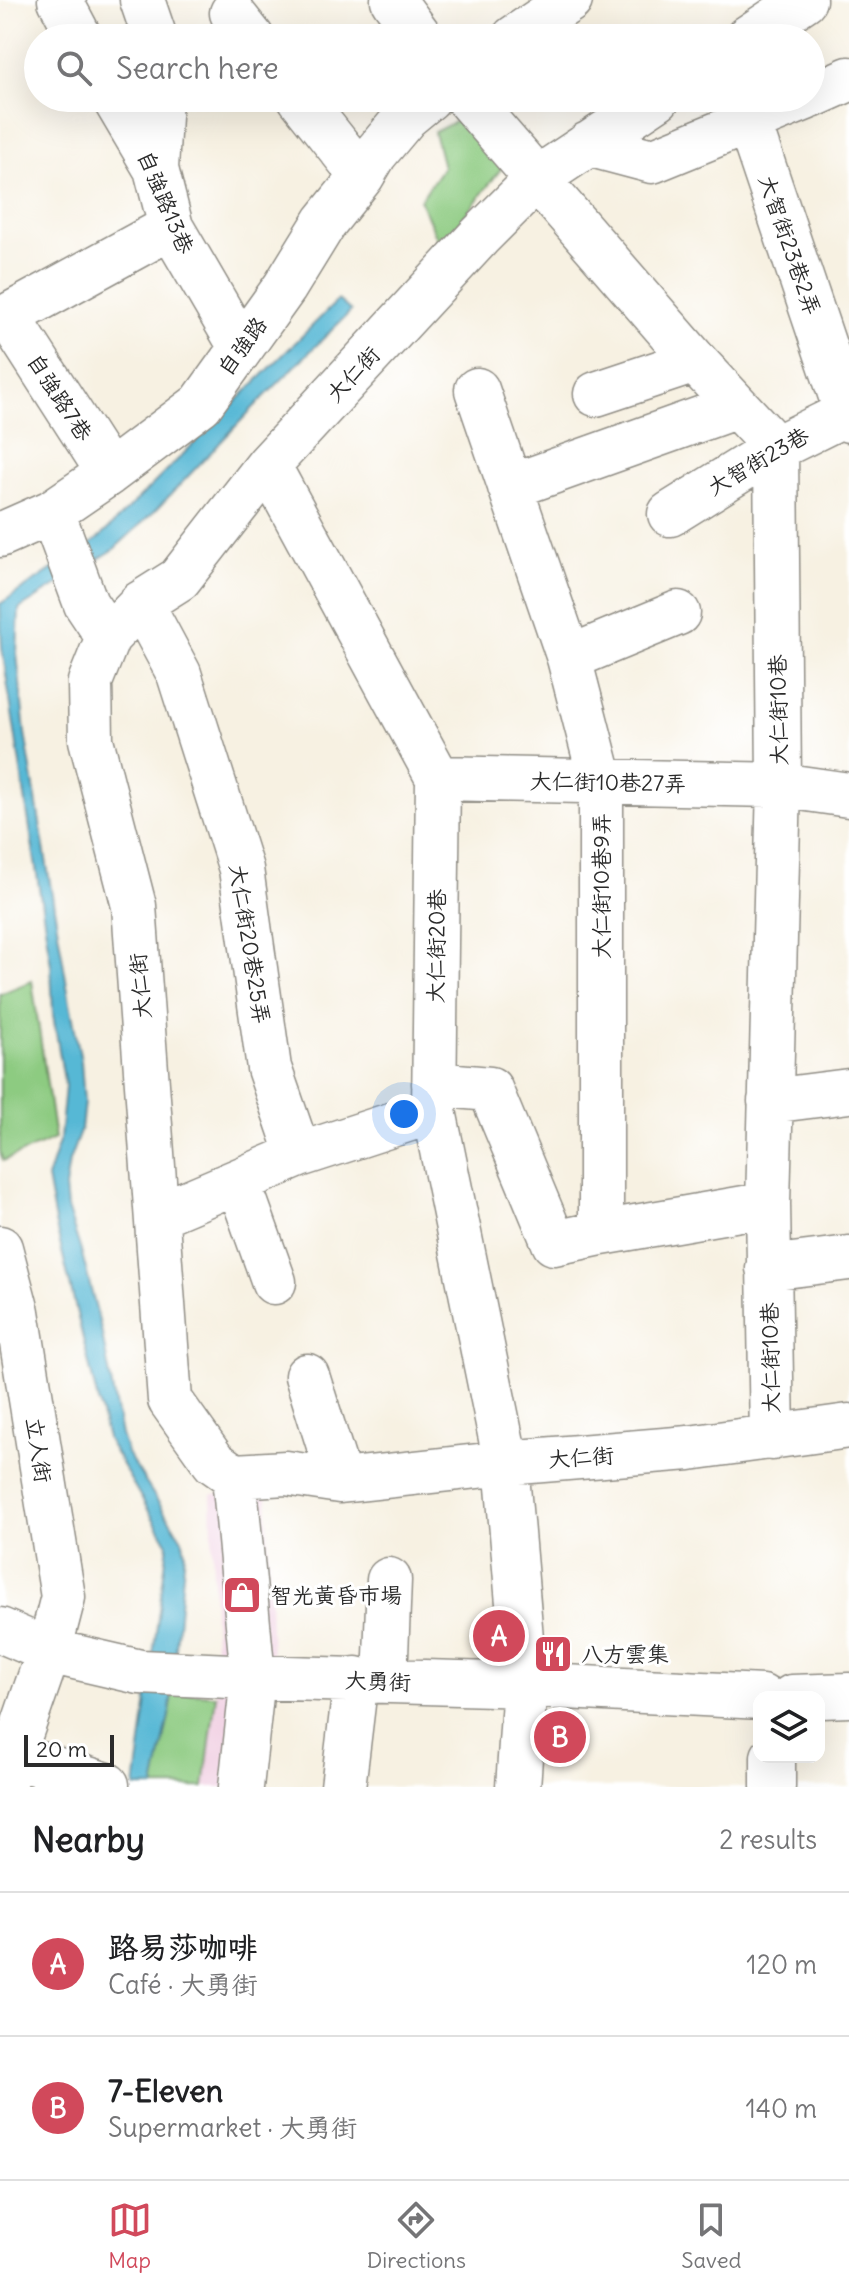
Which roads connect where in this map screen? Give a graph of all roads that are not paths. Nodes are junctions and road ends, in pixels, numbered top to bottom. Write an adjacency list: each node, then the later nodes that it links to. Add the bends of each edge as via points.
1 (60, 0): 6 (street)
2 (142, 0): 7 (street)
3 (393, 0): 8 (street)
4 (570, 0): 9 (street)
5 (804, 0): 10 (street)
6 (73, 24)
7 (150, 24)
8 (411, 24)
9 (535, 24)
10 (768, 24)
11 (849, 79): 12 (street)
12 (825, 90)
13 (122, 112): 22 (street, 自強路13巷)
14 (159, 112): 22 (street)
15 (311, 112): 23 (street)
16 (412, 112): 23 (street, 自強路)
17 (479, 112): 24 (street)
18 (637, 112): 21 (street, 大仁街)
19 (774, 112): 20 (street)
20 (749, 123): 21 (street, via 652,161); 31 (street, 大智街23巷2弄)
21 (588, 144): 24 (street, 大仁街)
22 (156, 169): 25 (street, 自強路13巷)
23 (362, 176): 26 (street, 自強路)
24 (538, 178): 27 (street); 33 (street, 大仁街)
25 (171, 227): 26 (street, 自強路13巷); 34 (street, 自強路7巷, via 8,316)
26 (241, 347): 34 (street, 自強路, via 201,404)
27 (695, 361): 29 (street); 30 (street)
28 (477, 390): 35 (street, 大仁街10巷9弄)
29 (596, 394)
30 (737, 406): 32 (street); 35 (street)
31 (848, 415): 32 (street, 大智街23巷)
32 (776, 448): 37 (street, 大智街23巷); 45 (street, 大仁街10巷)
33 (268, 465): 39 (street, 大仁街, via 179,579); 43 (street, 大仁街20巷)
34 (109, 473): 36 (street, 自強路)
35 (510, 487): 42 (street, 大仁街10巷9弄)
36 (52, 512): 38 (street, 自強路); 41 (street)
37 (670, 514)
38 (0, 535)
39 (141, 603): 41 (street, 大仁街); 50 (street, 大仁街20巷25弄, via 179,674 241,869 269,1068)
40 (678, 613): 42 (street)
41 (97, 620): 53 (street, 大仁街, via 91,740 134,906)
42 (569, 658): 44 (street, 大仁街10巷9弄)
43 (438, 778): 44 (street, 大仁街10巷27弄); 48 (street, 大仁街20巷)
44 (601, 781): 45 (street, 大仁街10巷27弄); 54 (street, 大仁街10巷9弄)
45 (779, 785): 46 (street, 大仁街10巷27弄); 49 (street, 大仁街10巷)
46 (849, 795)
47 (849, 1091): 49 (street)
48 (434, 1097): 50 (street); 54 (street, via 490,1089 554,1243); 62 (street, 大仁街20巷)
49 (770, 1101): 52 (street, 大仁街10巷)
50 (299, 1155): 51 (street)
51 (238, 1181): 53 (street); 58 (street)
52 (768, 1204): 54 (street); 57 (street, 大仁街10巷)
53 (158, 1215): 63 (street, 大仁街, via 170,1400 214,1462)
54 (601, 1233)
55 (0, 1248): 67 (street, 立人街, via 17,1312 63,1597)
56 (849, 1258): 57 (street)
57 (768, 1268): 61 (street, 大仁街10巷)
58 (274, 1282)
59 (307, 1376): 64 (street)
60 (849, 1426): 61 (street, 大仁街)
61 (772, 1438): 62 (street, 大仁街)
62 (506, 1463): 64 (street, 大仁街); 70 (street, 大仁街20巷)
63 (234, 1476): 64 (street, 大仁街, via 286,1473); 68 (street)
64 (340, 1481)
65 (389, 1580): 69 (street)
66 (0, 1630): 67 (street, 大勇街)
67 (49, 1651): 68 (street, 大勇街, via 161,1673); 75 (street, 立人街)
68 (253, 1677): 69 (street, 大勇街); 77 (street)
69 (370, 1680): 70 (street, 大勇街); 78 (street)
70 (525, 1685): 73 (street, 大勇街); 79 (street, 大仁街20巷)
71 (849, 1695): 72 (street)
72 (825, 1696)
73 (753, 1697)
74 (773, 1763): 80 (street)
75 (5, 1776): 76 (street)
76 (107, 1785)
77 (241, 1787)
78 (343, 1787)
79 (518, 1787)
80 (773, 1787)

